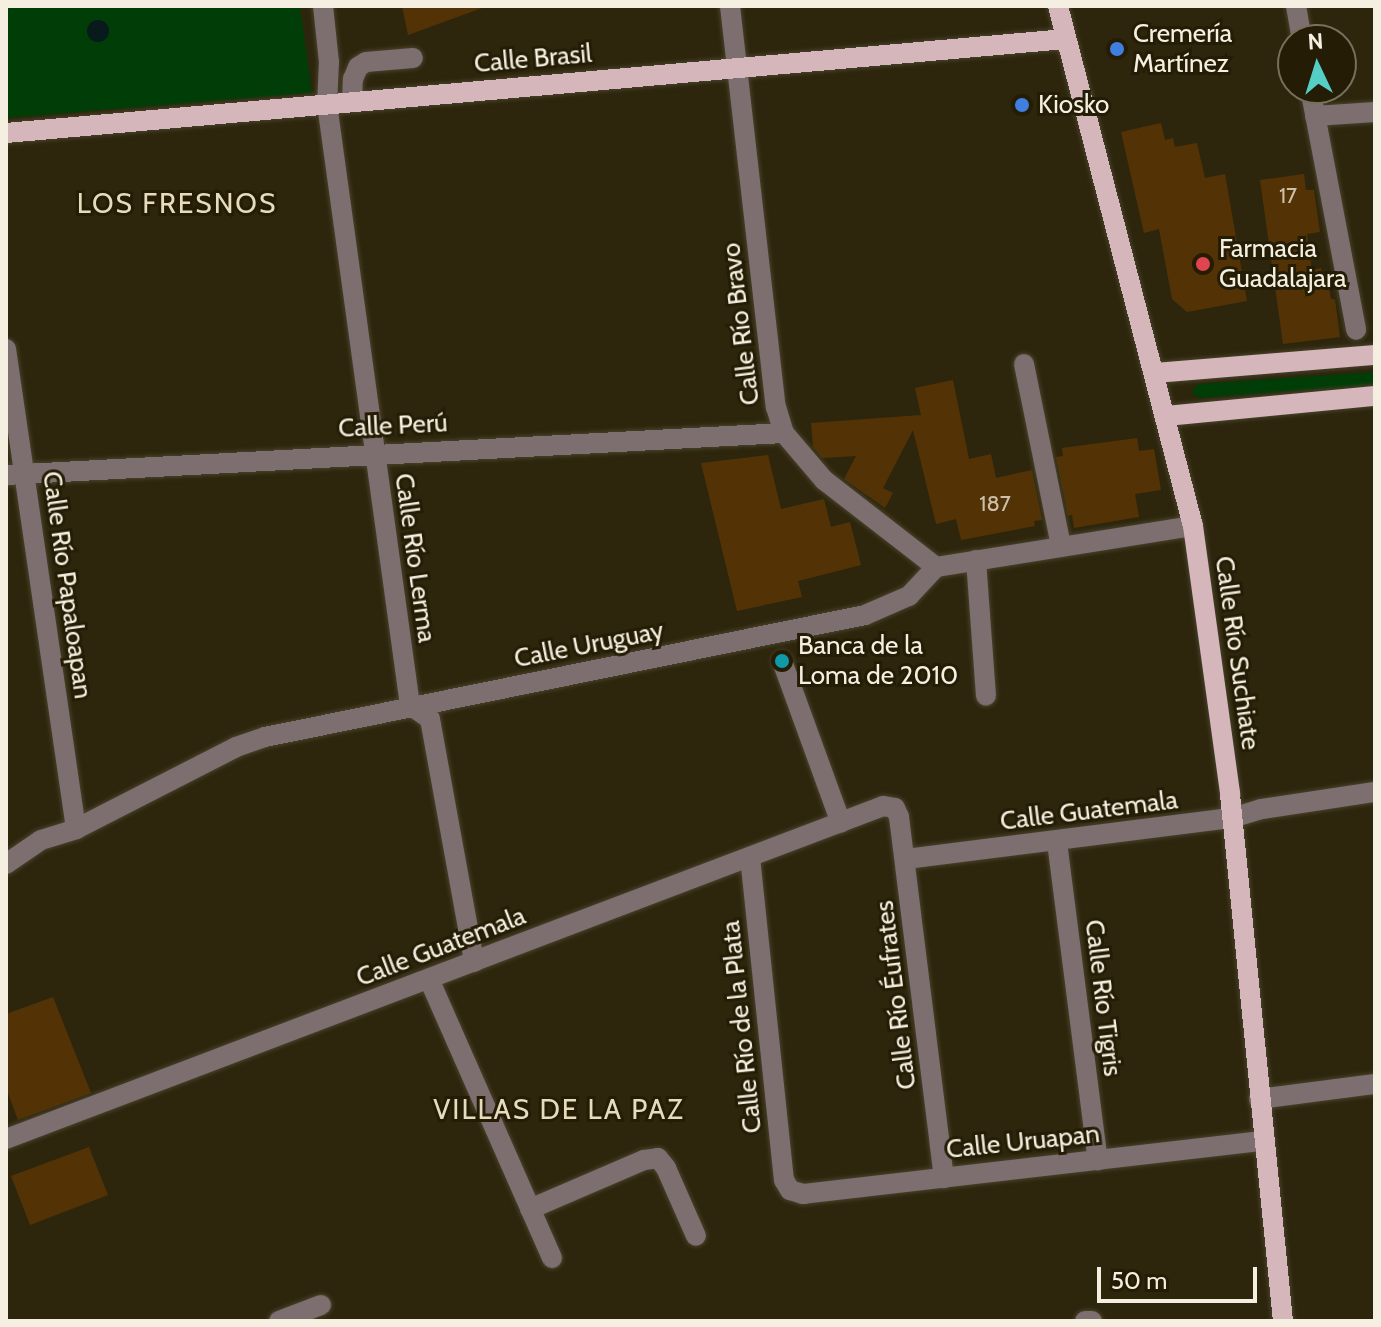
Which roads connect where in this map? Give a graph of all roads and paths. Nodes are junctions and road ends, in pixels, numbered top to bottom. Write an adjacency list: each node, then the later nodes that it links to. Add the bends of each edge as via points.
1 (730, 6): 6 (street, Calle Río Bravo)
2 (1058, 6): 4 (main road, Calle Río Suchiate)
3 (324, 12): 8 (street, Calle Río Lerma)
4 (1065, 39): 6 (main road, Calle Brasil); 17 (main road, Calle Río Suchiate)
5 (413, 58): 7 (street, via 358,67)
6 (738, 66): 7 (main road, Calle Brasil); 20 (street, Calle Río Bravo, via 776,407)
7 (352, 102): 8 (main road, Calle Brasil)
8 (327, 104): 12 (main road, Calle Brasil); 21 (street, Calle Río Lerma)
9 (1313, 104): 11 (street)
10 (1375, 112): 11 (street)
11 (1315, 116): 13 (street)
12 (6, 133)
13 (1356, 330)
14 (6, 349): 22 (street, Calle Río Papaloapan)
15 (1375, 355): 17 (main road)
16 (1024, 364): 24 (street)
17 (1155, 373): 19 (main road, Calle Río Suchiate)
18 (1375, 396): 19 (main road)
19 (1166, 416): 23 (main road, Calle Río Suchiate)
20 (784, 433): 21 (street, Calle Perú); 26 (street, Calle Río Bravo, via 824,480)
21 (373, 452): 22 (street, Calle Perú); 29 (street, Calle Río Lerma)
22 (15, 474): 34 (street, Calle Río Papaloapan)
23 (1193, 526): 24 (street); 32 (main road, Calle Río Suchiate)
24 (1061, 546): 25 (street)
25 (976, 560): 26 (street); 28 (street)
26 (936, 567): 29 (street, Calle Uruguay, via 909,596 865,615)
27 (782, 661): 33 (street)
28 (986, 696)
29 (410, 705): 34 (street, Calle Uruguay, via 236,747); 39 (street, Calle Río Lerma, via 430,719)
30 (1375, 792): 32 (street, Calle Guatemala)
31 (895, 808): 33 (street, Calle Guatemala, via 883,806); 37 (street, Calle Río Éufrates)
32 (1232, 818): 35 (street, Calle Guatemala); 42 (main road, Calle Río Suchiate)
33 (841, 823): 36 (street, Calle Guatemala)
34 (76, 829): 38 (street, Calle Uruguay, via 41,840)
35 (1057, 842): 37 (street, Calle Guatemala); 45 (street, Calle Río Tigris)
36 (750, 857): 39 (street, Calle Guatemala); 47 (street, Calle Río de la Plata, via 784,1180)
37 (906, 859): 46 (street, Calle Río Éufrates)
38 (6, 864)
39 (474, 962): 40 (street, Calle Guatemala)
40 (429, 979): 43 (street, Calle Guatemala); 48 (street)
41 (1375, 1084): 42 (street)
42 (1259, 1099): 44 (main road, Calle Río Suchiate)
43 (6, 1139)
44 (1263, 1141): 45 (street, Calle Uruapan); 55 (main road, Calle Río Suchiate)
45 (1098, 1160): 46 (street, Calle Uruapan)
46 (944, 1178): 47 (street, Calle Uruapan, via 803,1194)
47 (790, 1190)
48 (530, 1209): 49 (street, via 658,1158); 50 (street)
49 (696, 1236)
50 (552, 1258)
51 (321, 1305): 52 (street)
52 (279, 1321)
53 (1085, 1321): 54 (street)
54 (1092, 1321)
55 (1283, 1321)

